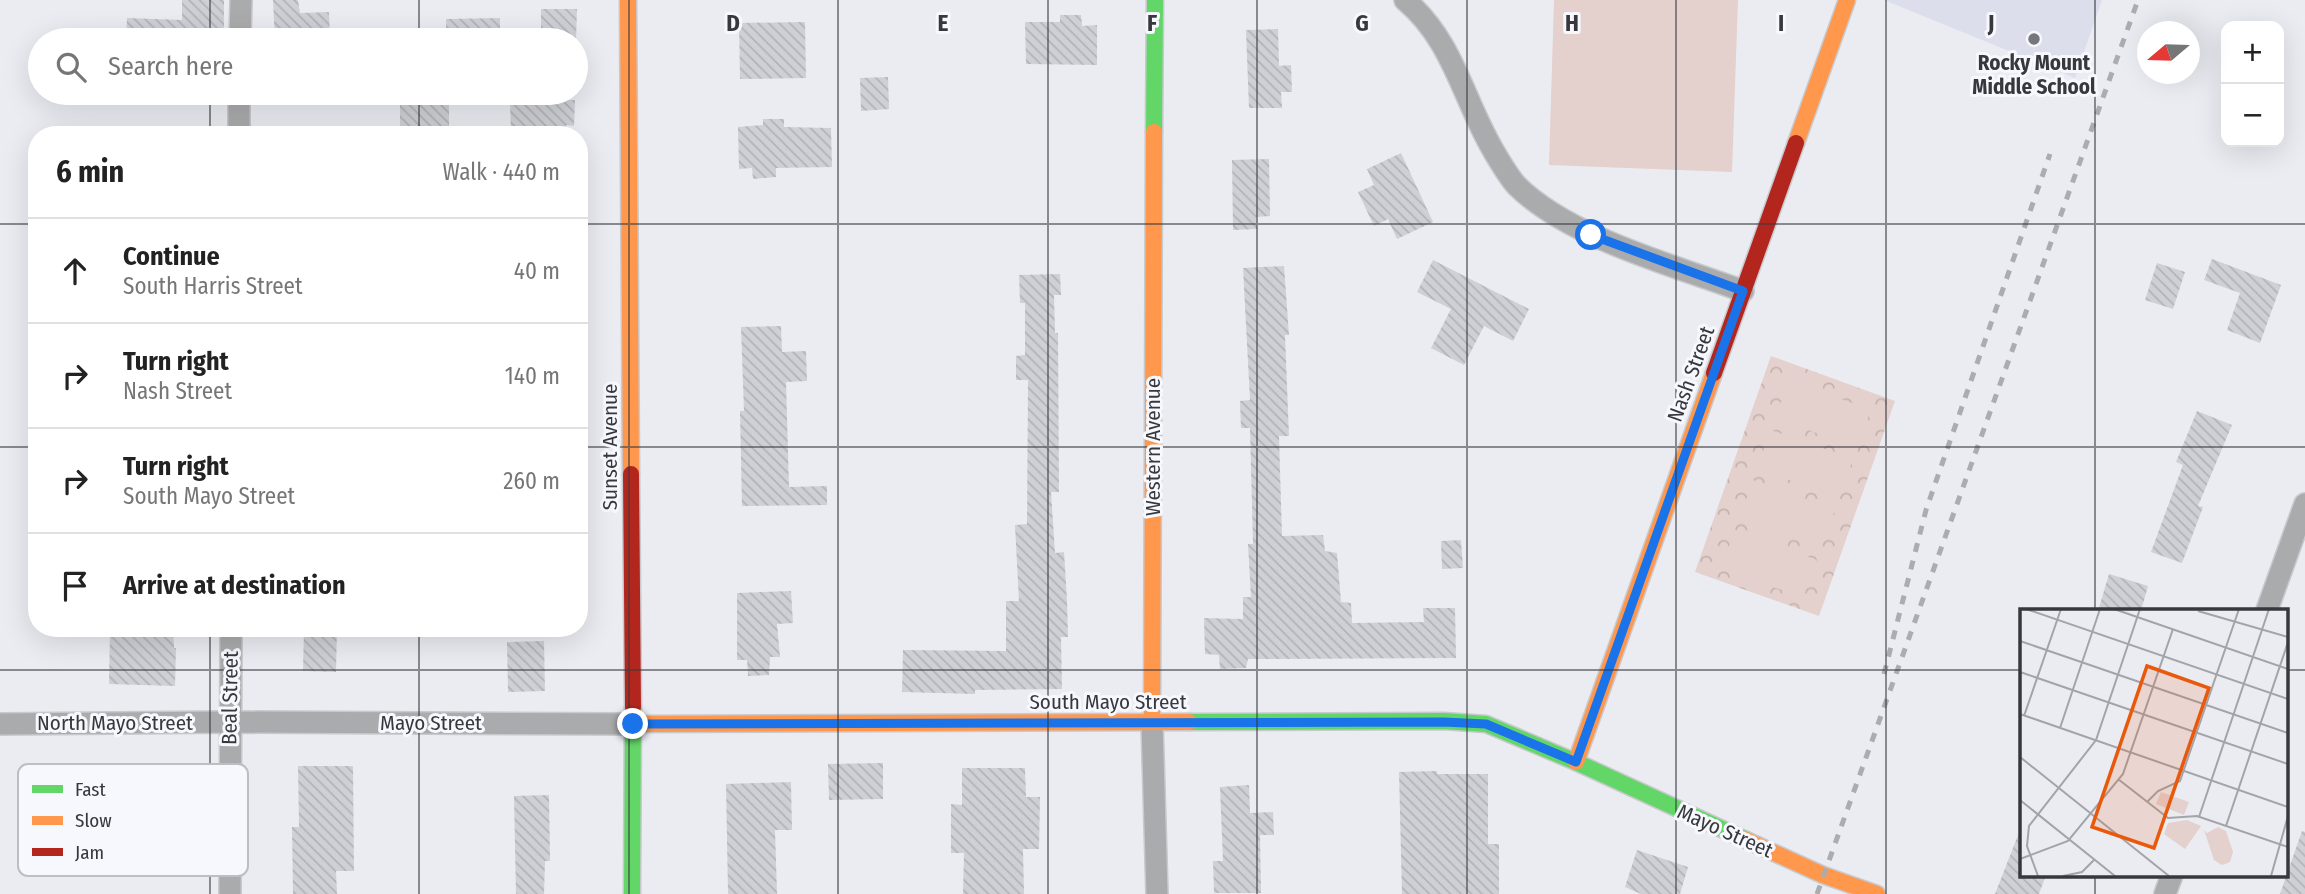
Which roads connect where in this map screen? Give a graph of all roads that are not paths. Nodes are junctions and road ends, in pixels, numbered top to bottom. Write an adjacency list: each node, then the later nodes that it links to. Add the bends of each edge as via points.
1 (241, 0): 6 (street)
2 (628, 0): 16 (street, Sunset Avenue)
3 (1154, 0): 14 (street, Western Avenue)
4 (1405, 0): 9 (street, via 1436,34 1492,149 1516,185 1547,210 1591,235)
5 (1847, 0): 9 (street, Nash Street)
6 (240, 28)
7 (239, 105): 8 (street)
8 (239, 126)
9 (1743, 291): 17 (street, Nash Street)
10 (2305, 504): 11 (street)
11 (2268, 609)
12 (231, 637): 13 (street, Beal Street)
13 (229, 722): 15 (street, North Mayo Street); 16 (street, Mayo Street); 18 (street, Beal Street)
14 (1152, 722): 16 (street, South Mayo Street); 17 (street, South Mayo Street, via 1486,724); 23 (street, Western Avenue)
15 (0, 724)
16 (633, 724): 22 (street, Sunset Avenue)
17 (1576, 762): 24 (street, Mayo Street, via 1823,875)
18 (229, 764)
19 (230, 876): 21 (street, Beal Street)
20 (2172, 876): 25 (street)
21 (230, 894)
22 (632, 894)
23 (1157, 894)
24 (1877, 894)
25 (2165, 894)

